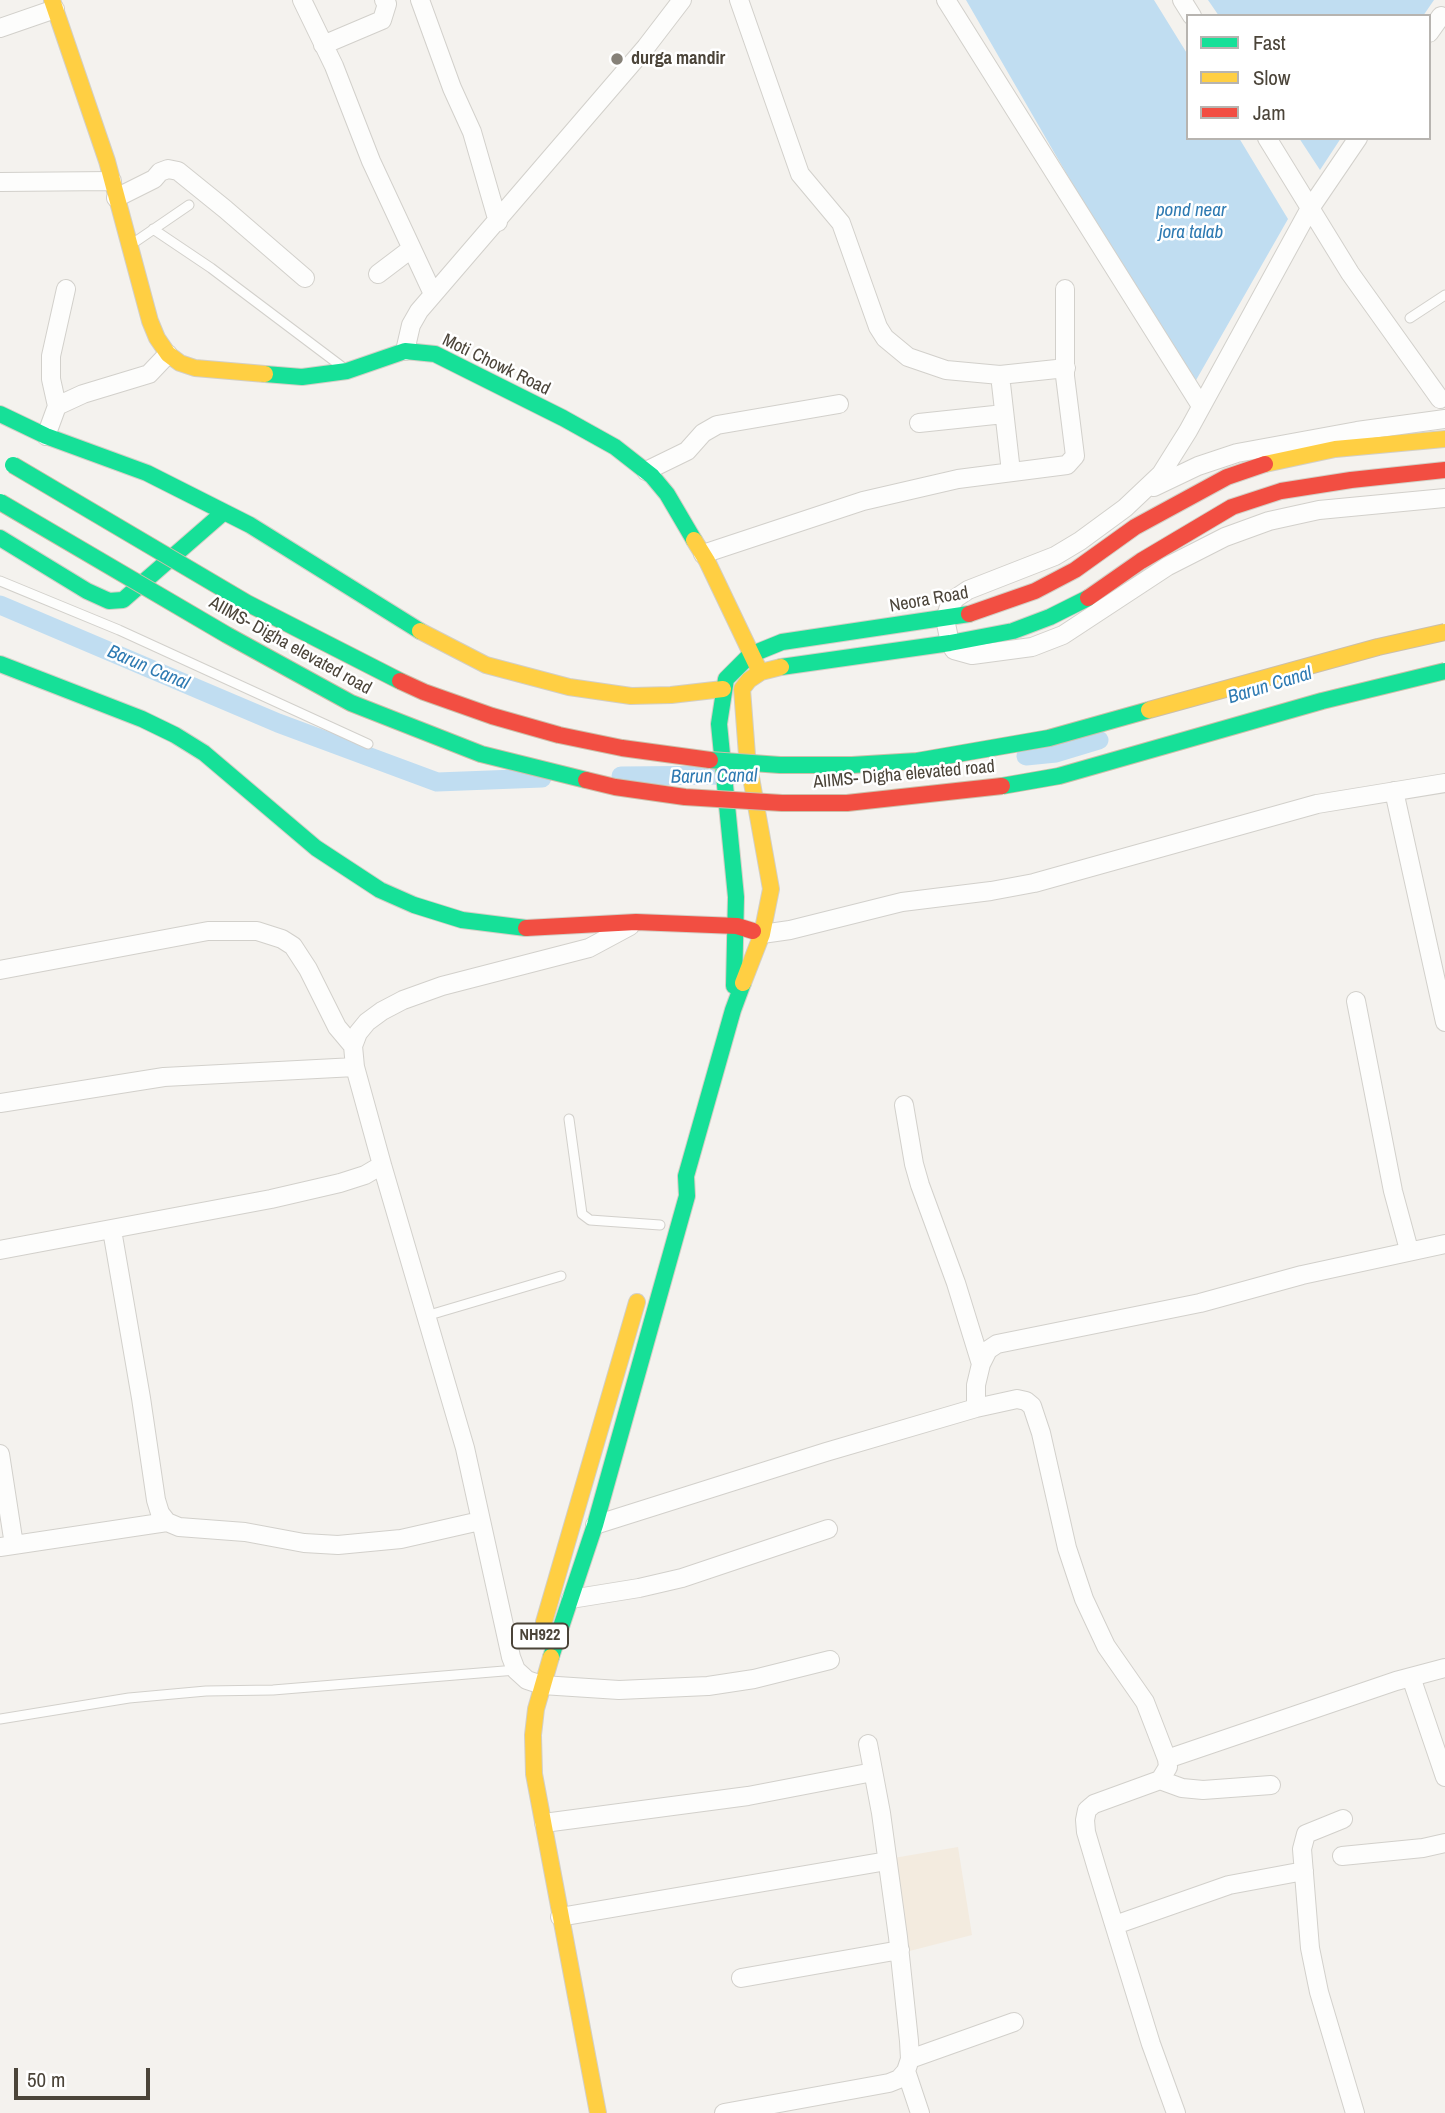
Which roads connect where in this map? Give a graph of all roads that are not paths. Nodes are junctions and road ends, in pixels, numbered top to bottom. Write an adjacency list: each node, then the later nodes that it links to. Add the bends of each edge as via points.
1 (302, 0): 11 (street)
2 (384, 0): 11 (street, via 382,20)
3 (420, 0): 18 (street, via 472,132)
4 (682, 0): 18 (street)
5 (739, 0): 33 (street, via 800,174 841,223 885,338 908,357 927,365)
6 (946, 0): 37 (street)
7 (53, 5): 9 (street); 15 (main road)
8 (1441, 16): 10 (street)
9 (0, 28)
10 (1431, 30)
11 (323, 45): 21 (street)
12 (1268, 140): 17 (street)
13 (1356, 140): 17 (street)
14 (0, 183): 15 (street)
15 (114, 190): 20 (main road); 23 (street, via 154,179 168,169 178,171)
16 (188, 205): 19 (lane)
17 (1309, 210): 34 (street); 37 (street)
18 (498, 222): 26 (street)
19 (153, 229): 20 (lane); 32 (lane)
20 (130, 245): 30 (main road, via 150,321)
21 (411, 249): 22 (street); 26 (street)
22 (377, 274)
23 (305, 278)
24 (66, 289): 36 (street, via 51,356)
25 (1065, 289): 31 (street)
26 (433, 294): 29 (street, via 411,325)
27 (1445, 295): 28 (lane)
28 (1410, 318)
29 (405, 351): 32 (main road, Moti Chowk Road); 46 (main road, Moti Chowk Road, via 435,354 563,418 615,447)
30 (168, 354): 32 (main road, Moti Chowk Road, via 195,368 224,371 302,377); 36 (street, via 149,374)
31 (1066, 368): 33 (street); 47 (street, via 1072,461 1060,467)
32 (347, 371)
33 (1000, 374): 39 (street)
34 (1440, 399)
35 (839, 404): 46 (street, via 716,425 687,451)
36 (57, 406): 42 (street)
37 (1200, 406): 48 (street, via 1175,454)
38 (0, 414): 42 (main road)
39 (1004, 414): 41 (street); 47 (street)
40 (1445, 419): 48 (street, via 1237,453)
41 (919, 423)
42 (46, 436): 51 (main road, via 147,473)
43 (1445, 439): 55 (main road, Neora Road, via 1335,449 1227,477 1135,527 1075,570 1035,591)
44 (13, 465): 56 (main road, AIIMS- Digha elevated road, bridge, via 247,603 424,692 559,735 686,758 852,765 976,752 1049,738)
45 (1445, 470): 57 (main road, via 1281,491 1232,507 1051,617 1013,631)
46 (646, 471): 53 (main road, Moti Chowk Road, via 667,494)
47 (1011, 472): 53 (street, via 863,501)
48 (1144, 491): 55 (street, via 1104,525 1055,556 962,594)
49 (1445, 498): 57 (street, via 1319,510 1269,521 1168,566 1063,635 1032,647 972,655 954,650)
50 (0, 502): 60 (main road, AIIMS- Digha elevated road, bridge, via 351,704 481,754 615,787 685,797 847,803 981,790 1059,776)
51 (224, 512): 52 (main road, via 122,600 110,601 87,590); 62 (main road, via 408,625 486,665 569,687 631,696)
52 (0, 538)
53 (703, 554): 58 (main road, Moti Chowk Road)
54 (0, 581): 63 (lane, via 120,630)
55 (945, 619): 57 (street); 58 (main road, Neora Road, via 782,642)
56 (1445, 632)
57 (950, 643): 61 (main road)
58 (750, 655): 61 (main road, Moti Chowk Road); 62 (main road, Neora Road, via 726,679)
59 (0, 664): 66 (main road, via 175,735 204,753 316,848 380,890 414,905 498,926)
60 (1445, 671)
61 (761, 672): 68 (main road, bridge, via 742,689 747,755 771,889)
62 (723, 689): 67 (main road, bridge, via 719,723)
63 (368, 744)
64 (1445, 782): 65 (street)
65 (1394, 791): 68 (street, via 1268,816 1034,883 902,902); 72 (street)
66 (636, 922): 67 (main road); 73 (street, via 589,948 403,1000 367,1022)
67 (737, 926): 68 (main road); 71 (main road)
68 (762, 934): 71 (main road)
69 (0, 970): 73 (street, via 208,931 257,931 293,946 337,1027)
70 (1356, 1001): 86 (street)
71 (733, 1010): 79 (main road)
72 (1445, 1022)
73 (354, 1046): 74 (street)
74 (355, 1067): 75 (street, via 164,1077); 78 (street)
75 (0, 1103)
76 (904, 1105): 90 (street, via 920,1185)
77 (569, 1119): 81 (lane, via 582,1214 590,1220)
78 (382, 1165): 82 (street, via 340,1183); 89 (street)
79 (686, 1176): 80 (main road); 95 (main road, via 687,1196)
80 (672, 1190)
81 (662, 1219): 83 (main road)
82 (112, 1230): 85 (street); 94 (street, via 156,1500)
83 (654, 1243)
84 (1445, 1244): 86 (street)
85 (0, 1250)
86 (1409, 1251): 90 (street, via 1200,1303 997,1345 988,1350)
87 (561, 1276): 89 (lane)
88 (642, 1282): 99 (main road, NH922)
89 (426, 1316): 93 (street, via 465,1448)
90 (981, 1364): 91 (street)
91 (976, 1408): 95 (street); 106 (street, via 1017,1399 1032,1406 1084,1600 1106,1647 1145,1702)
92 (0, 1454): 97 (street)
93 (480, 1521): 94 (street, via 401,1539 338,1545); 102 (street, via 511,1657)
94 (167, 1522): 97 (street)
95 (595, 1525): 98 (main road)
96 (828, 1529): 98 (street, via 682,1578)
97 (7, 1546)
98 (571, 1599): 102 (main road)
99 (538, 1643)
100 (830, 1660): 102 (street, via 708,1686 619,1690)
101 (1445, 1668): 103 (street)
102 (529, 1676): 104 (lane, via 206,1691); 112 (main road, via 536,1709 534,1774); 123 (main road, via 518,1732 520,1774)
103 (1411, 1677): 106 (street); 108 (street)
104 (0, 1719)
105 (868, 1744): 107 (street)
106 (1167, 1759): 109 (street)
107 (873, 1772): 112 (street, via 748,1796); 115 (street)
108 (1445, 1777)
109 (1160, 1780): 110 (street, via 1203,1790); 118 (street, via 1105,1798 1087,1811 1086,1832)
110 (1271, 1785)
111 (1343, 1819): 116 (street, via 1306,1834)
112 (544, 1823): 117 (main road)
113 (1445, 1843): 114 (street)
114 (1342, 1856)
115 (887, 1861): 117 (street); 119 (street)
116 (1304, 1871): 118 (street, via 1219,1888); 128 (street, via 1310,1948 1319,1992)
117 (561, 1917): 124 (main road)
118 (1115, 1925): 127 (street)
119 (900, 1950): 120 (street); 122 (street)
120 (741, 1978)
121 (1014, 2022): 122 (street)
122 (908, 2065): 125 (street, via 900,2079 889,2083); 126 (street)
123 (583, 2113)
124 (598, 2113)
125 (724, 2113)
126 (920, 2113)
127 (1177, 2113)
128 (1355, 2113)

